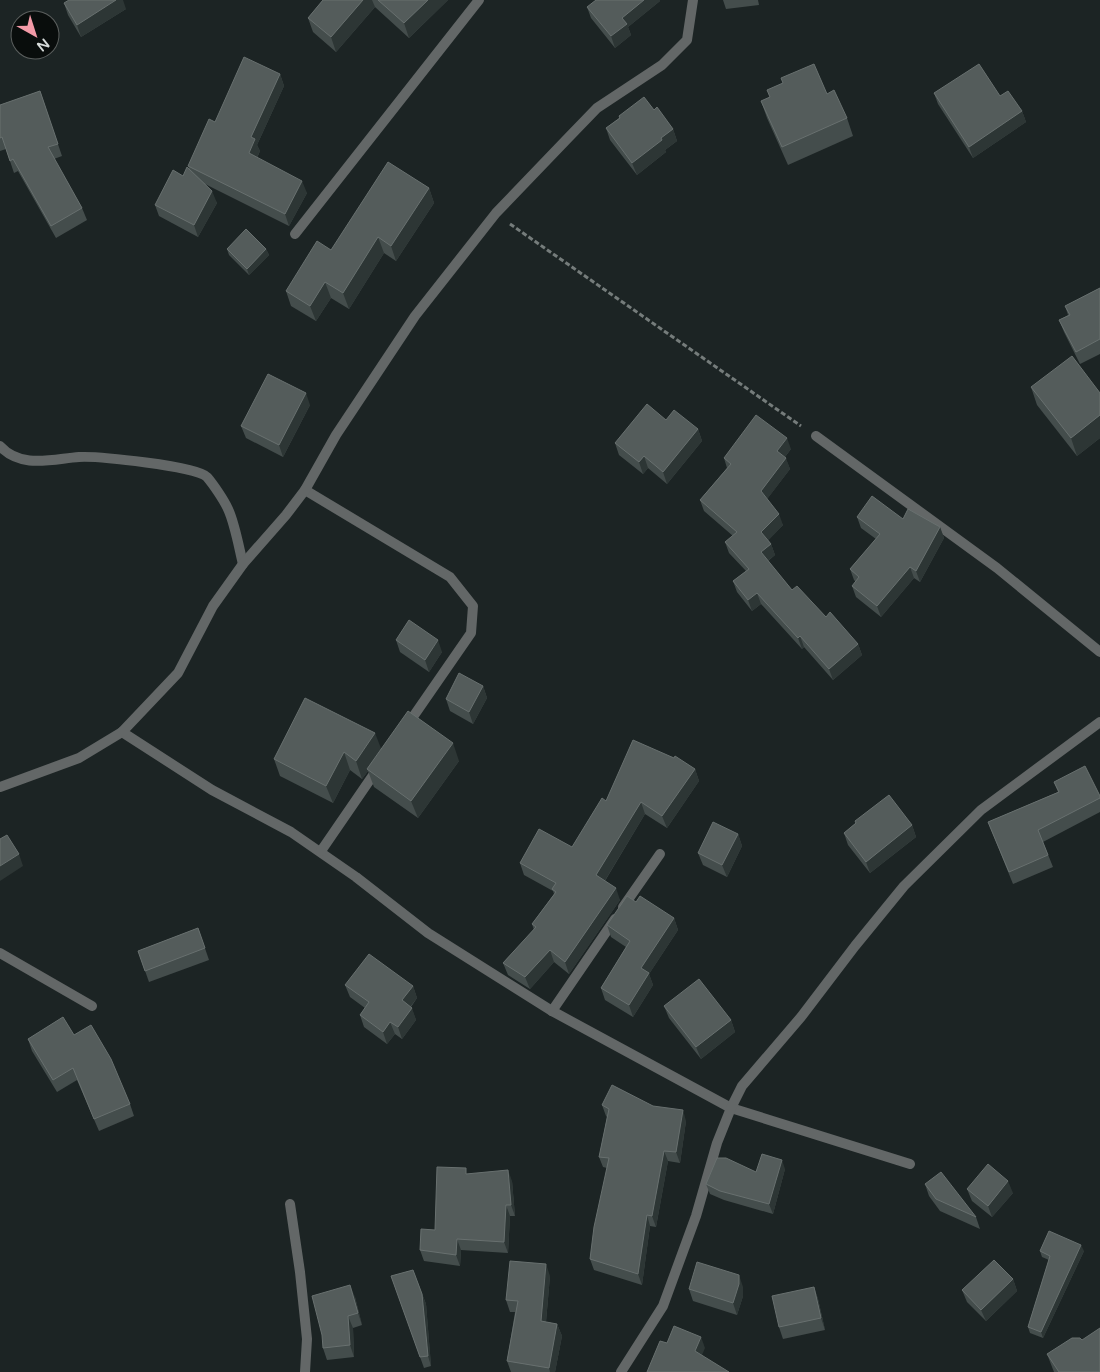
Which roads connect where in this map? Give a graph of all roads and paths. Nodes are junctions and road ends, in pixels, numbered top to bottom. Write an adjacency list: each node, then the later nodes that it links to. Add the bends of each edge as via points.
1 (479, 0): 4 (street)
2 (693, 0): 3 (street, via 687,40 662,65 598,108)
3 (496, 213): 5 (path); 7 (street, via 415,316 336,435)
4 (295, 234)
5 (816, 436): 9 (street, via 997,568)
6 (0, 446): 8 (street, via 23,460 81,457 172,465 205,476 228,509)
7 (306, 490): 8 (street); 12 (street, via 450,577 472,606 471,633)
8 (243, 564): 11 (street, via 214,606 178,673)
9 (1100, 652)
10 (1100, 722): 20 (street, via 981,810 904,886 742,1086)
11 (122, 732): 14 (street, via 79,758); 15 (street, via 212,790)
12 (399, 738)
13 (382, 762): 15 (street)
14 (0, 787)
15 (321, 851): 19 (street, via 428,933)
16 (660, 854): 19 (street)
17 (0, 953): 18 (street)
18 (92, 1006)
19 (552, 1011): 20 (street)
20 (731, 1108): 21 (street); 24 (street, via 663,1306)
21 (910, 1164)
22 (290, 1204): 23 (street, via 307,1339)
23 (304, 1372)
24 (621, 1372)

